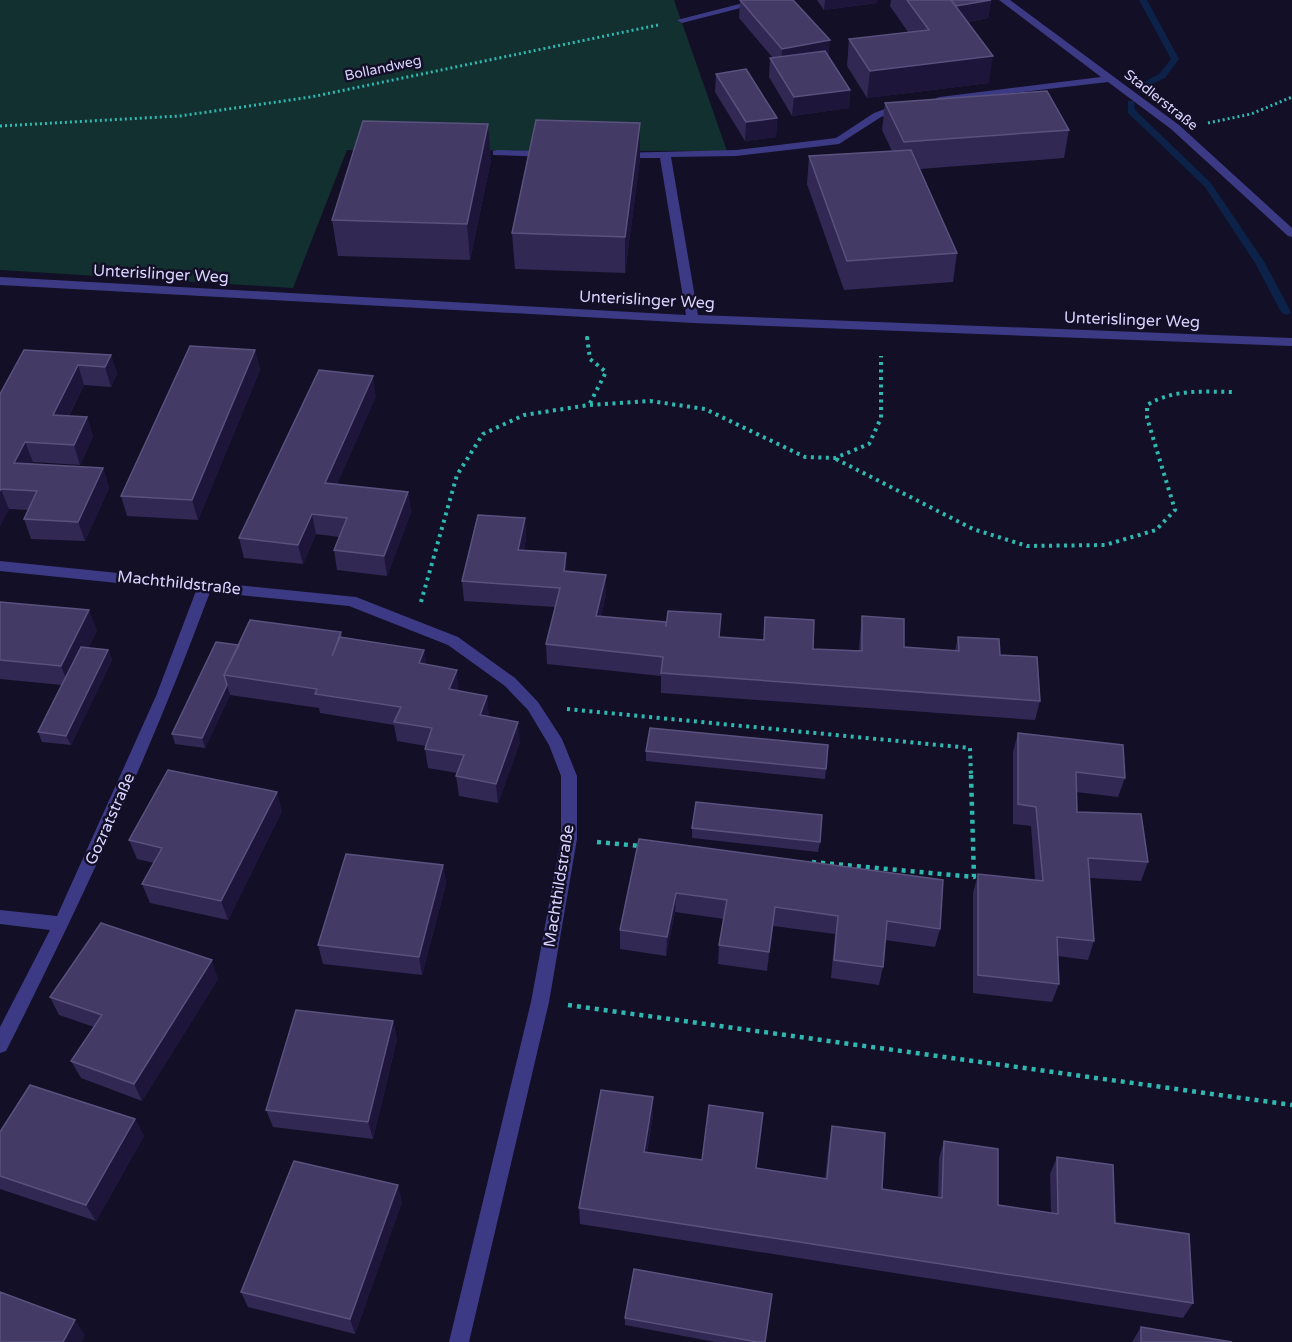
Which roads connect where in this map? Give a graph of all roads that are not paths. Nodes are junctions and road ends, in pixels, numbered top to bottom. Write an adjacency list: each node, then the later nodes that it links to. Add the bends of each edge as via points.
1 (767, 0): 3 (street)
2 (1004, 0): 4 (street, Stadlerstraße)
3 (682, 20)
4 (1110, 79): 5 (street); 11 (street, Stadlerstraße, via 1174,127)
5 (924, 102)
6 (912, 104): 10 (street, via 880,111 839,141 736,153)
7 (497, 153): 8 (street)
8 (567, 154)
9 (614, 155): 10 (street)
10 (665, 155): 13 (street)
11 (1292, 234)
12 (0, 281): 13 (street, Unterislinger Weg)
13 (693, 319): 14 (street, Unterislinger Weg)
14 (1292, 342)
15 (0, 566): 16 (street, Machthildstraße)
16 (206, 586): 18 (street, Gozratstraße, via 164,696); 20 (street, Machthildstraße, via 351,601 453,640 510,682 532,706 556,743 569,776 569,839 540,1002)
17 (0, 917): 18 (street)
18 (62, 924): 19 (street, Gozratstraße)
19 (0, 1045)
20 (459, 1342)

